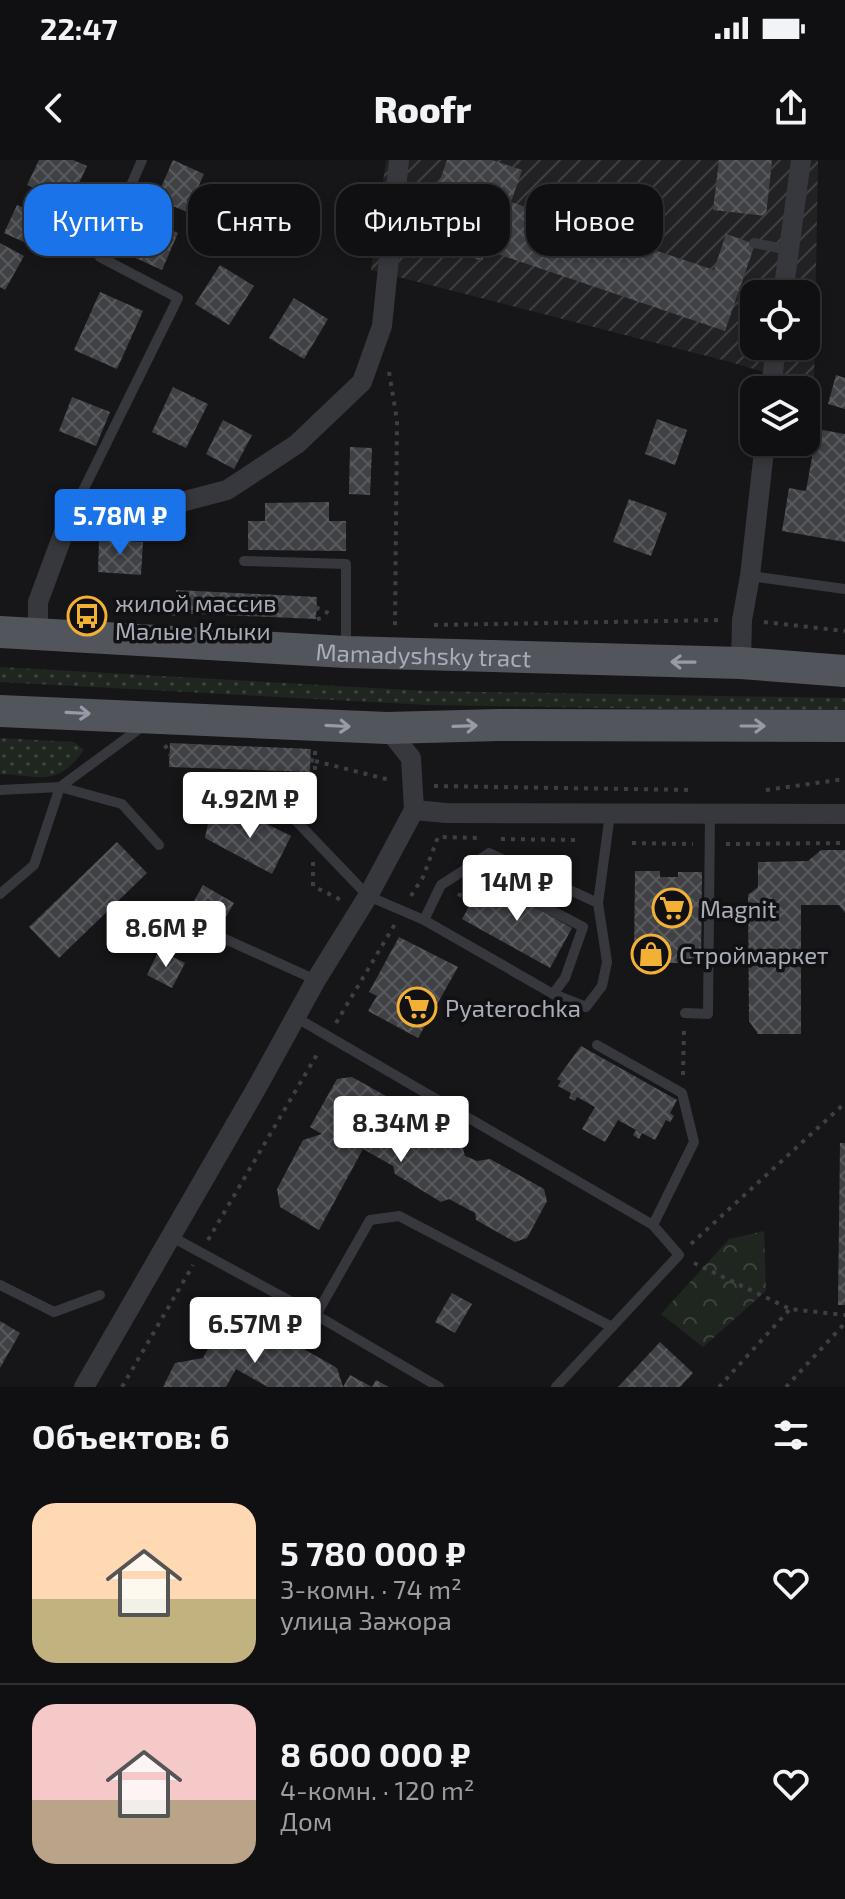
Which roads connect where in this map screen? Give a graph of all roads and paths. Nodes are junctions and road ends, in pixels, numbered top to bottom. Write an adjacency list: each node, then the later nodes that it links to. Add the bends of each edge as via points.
1 (142, 160): 9 (lane, via 100,257 178,298)
2 (399, 160): 7 (street)
3 (801, 160): 5 (street)
4 (754, 243): 5 (lane)
5 (789, 250): 6 (street)
6 (785, 280)
7 (382, 326): 9 (street, via 362,382 297,444 227,490 151,510); 16 (path, via 397,420)
8 (763, 456): 11 (street)
9 (68, 521): 20 (street, via 38,602)
10 (244, 561): 21 (lane, via 346,564)
11 (750, 576): 12 (lane); 22 (street)
12 (845, 589)
13 (316, 607): 21 (path)
14 (728, 620): 17 (path)
15 (756, 621): 18 (path)
16 (395, 625)
17 (426, 625)
18 (845, 631)
19 (0, 632): 20 (main road, Mamadyshsky tract)
20 (38, 635): 21 (main road, Mamadyshsky tract)
21 (346, 638): 22 (main road, Mamadyshsky tract, one-way to 21)
22 (741, 663): 23 (main road, Mamadyshsky tract)
23 (845, 671)
24 (0, 711): 25 (main road, one-way to 25)
25 (154, 718): 27 (main road, one-way to 27); 31 (lane)
26 (845, 726): 27 (main road, one-way to 26)
27 (387, 728): 30 (street, via 411,758)
28 (314, 745): 30 (path, via 315,761)
29 (845, 779): 34 (path)
30 (414, 786): 33 (path); 36 (street)
31 (60, 787): 32 (lane); 46 (lane, via 122,804); 48 (lane, via 34,865)
32 (0, 790)
33 (699, 790)
34 (763, 791)
35 (217, 794): 49 (lane, via 279,803)
36 (414, 810): 37 (street); 49 (street)
37 (610, 814): 38 (street); 50 (lane)
38 (710, 814): 39 (street); 45 (lane)
39 (845, 814)
40 (484, 838): 51 (path, via 438,837 423,877)
41 (500, 839): 42 (path)
42 (577, 840)
43 (632, 843): 45 (path)
44 (845, 843): 45 (path)
45 (710, 844): 56 (lane, via 708,1014)
46 (159, 845)
47 (469, 867): 50 (lane, via 489,853); 52 (lane, via 441,885); 55 (lane, via 583,927 565,978)
48 (0, 894)
49 (368, 896): 51 (lane); 54 (street)
50 (598, 903): 55 (lane, via 607,962 602,986 586,1007)
51 (402, 911): 52 (lane); 58 (path)
52 (424, 920): 55 (lane)
53 (225, 939): 54 (lane)
54 (316, 980): 57 (street)
55 (553, 994)
56 (685, 1013): 60 (path)
57 (295, 1017): 58 (lane); 63 (street)
58 (327, 1037): 62 (lane); 64 (path)
59 (597, 1045): 60 (lane)
60 (682, 1093): 62 (lane, via 694,1142)
61 (845, 1103): 65 (path)
62 (653, 1225): 65 (lane)
63 (172, 1237): 64 (lane); 73 (street)
64 (200, 1253): 69 (lane); 74 (path)
65 (679, 1255): 68 (path); 72 (lane)
66 (0, 1285): 67 (lane, via 54,1312)
67 (100, 1295)
68 (790, 1309): 70 (path); 77 (path)
69 (316, 1315): 72 (lane, via 370,1220 399,1216); 75 (lane)
70 (845, 1315)
71 (845, 1323): 78 (path)
72 (612, 1327): 76 (lane)
73 (84, 1387)
74 (122, 1387)
75 (439, 1387)
76 (556, 1387)
77 (719, 1387)
78 (786, 1387)

